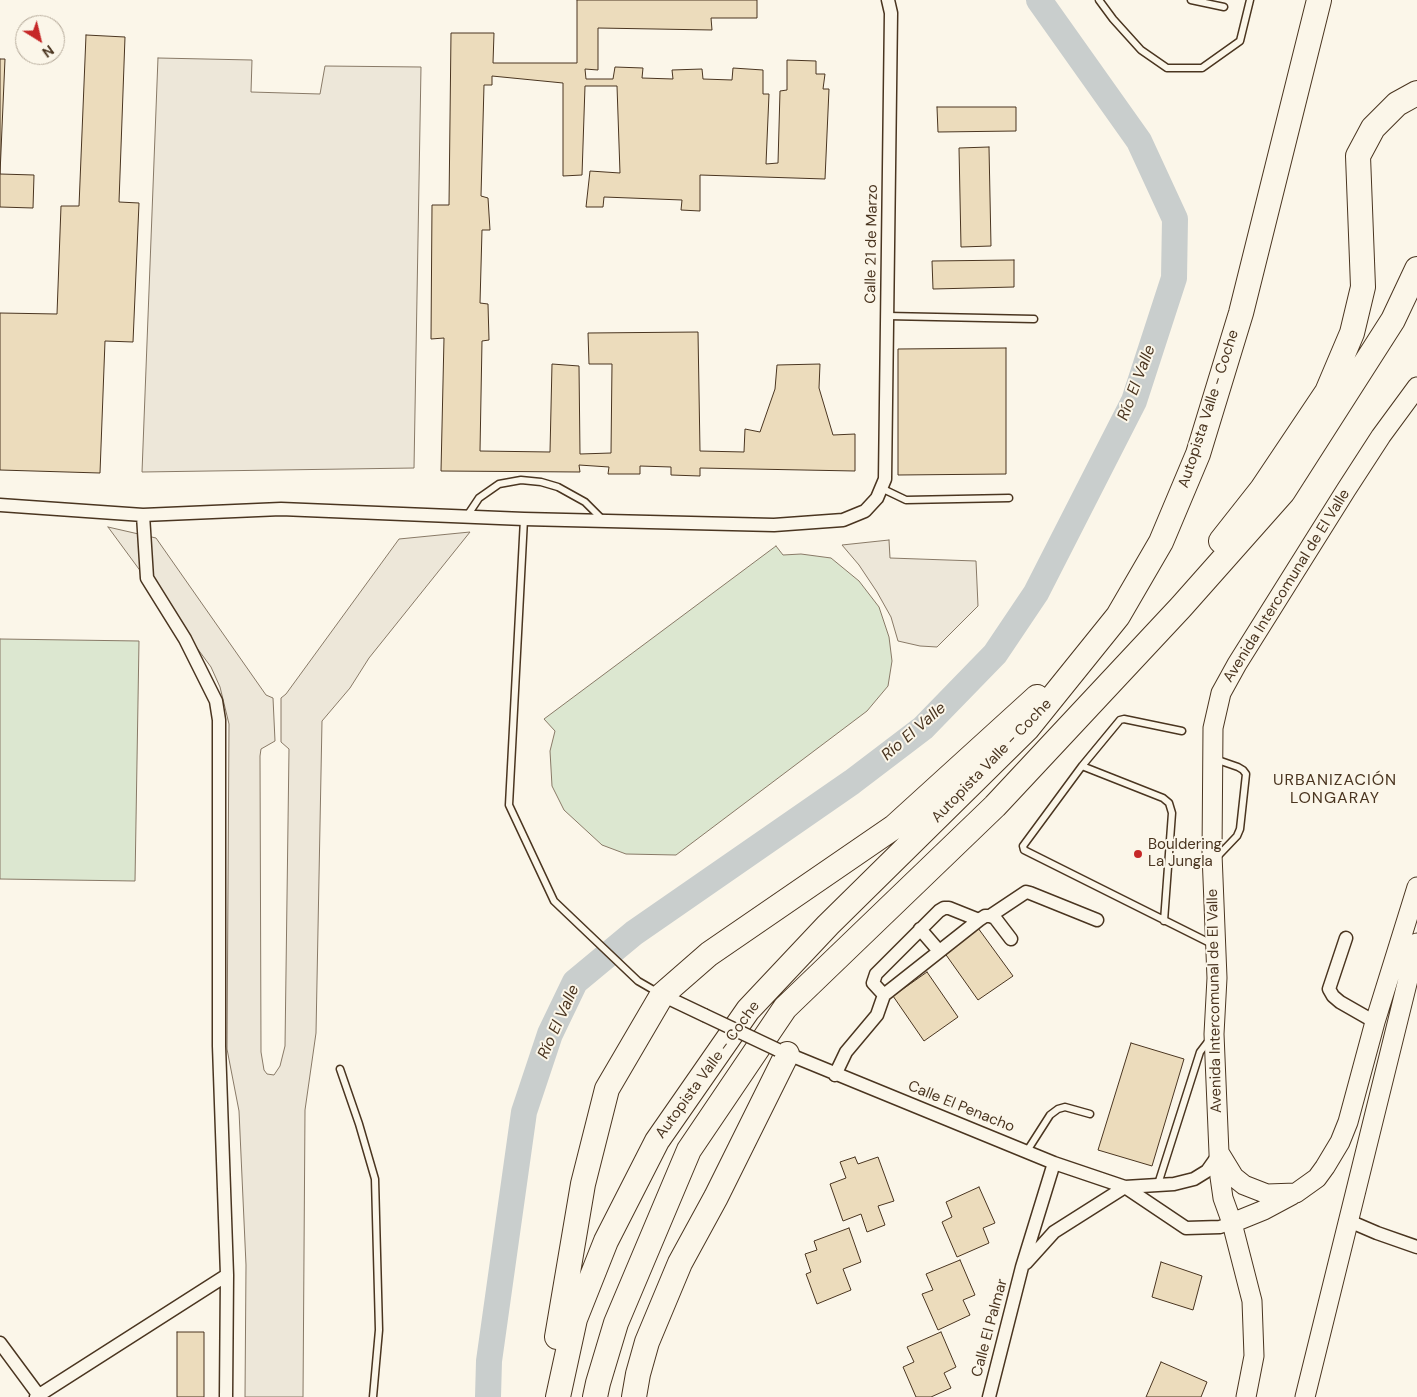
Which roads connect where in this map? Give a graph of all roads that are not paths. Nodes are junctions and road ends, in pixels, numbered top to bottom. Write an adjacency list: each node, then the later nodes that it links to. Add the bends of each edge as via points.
1 (888, 0): 9 (street, Calle 21 de Marzo, via 891,13)
2 (1099, 0): 4 (lane, via 1141,50 1167,68 1202,68 1240,42)
3 (1191, 0): 6 (lane)
4 (1250, 0)
5 (1319, 0): 20 (highway, Autopista Valle - Coche, via 1241,313 1198,454 1161,542 1118,616)
6 (1224, 7)
7 (1417, 94): 19 (highway, via 1397,104 1372,128 1358,156 1363,287 1352,333 1327,392 1262,489 1189,582)
8 (1417, 269): 19 (highway, Autopista Valle - Coche, via 1393,320 1284,492)
9 (887, 316): 10 (lane); 12 (street, Calle 21 de Marzo, via 885,479)
10 (1034, 319)
11 (1417, 387): 22 (main road, Avenida Intercomunal de El Valle, via 1346,490 1237,664 1221,693 1213,728)
12 (881, 488): 13 (lane, via 906,500); 18 (street, via 865,511 843,520 774,525)
13 (1009, 498)
14 (0, 505): 15 (street)
15 (143, 515): 16 (street, via 281,509); 53 (street, via 147,578 185,639 216,701 220,720 219,1046)
16 (467, 516): 17 (street); 18 (lane, via 479,498 499,484 521,480 558,487 586,502)
17 (524, 518): 18 (street); 35 (lane, via 509,805 554,901 638,981)
18 (604, 520)
19 (1181, 607): 60 (highway, Autopista Valle - Coche, via 995,806 785,1008 689,1150 616,1323)
20 (1096, 645): 35 (highway, via 894,827 709,954); 59 (highway, Autopista Valle - Coche, via 1027,729 828,925 748,1010 657,1141 606,1241 575,1320)
21 (1182, 731): 23 (lane, via 1120,720)
22 (1212, 758): 24 (main road, Avenida Intercomunal de El Valle); 24 (lane, via 1238,767 1246,774 1240,829)
23 (1082, 766): 28 (lane, via 1169,803 1172,813); 28 (lane, via 1023,846 1024,850)
24 (1212, 862): 33 (main road, Avenida Intercomunal de El Valle)
25 (1417, 887): 37 (main road)
26 (984, 918): 27 (street, via 1021,894 1030,892); 29 (street, via 944,908); 31 (street, via 995,918); 34 (street)
27 (1097, 920)
28 (1164, 921): 33 (lane)
29 (920, 930): 34 (street); 36 (street, via 876,974 873,983)
30 (1346, 938): 37 (street, via 1329,989 1340,1002)
31 (1011, 939)
32 (1417, 943): 49 (main road)
33 (1215, 946): 38 (main road, Avenida Intercomunal de El Valle)
34 (939, 951): 36 (street)
35 (662, 995): 39 (street, Calle El Penacho, bridge); 58 (highway, via 607,1089 583,1184)
36 (884, 995): 41 (street, via 877,1016 846,1052)
37 (1376, 1022): 48 (main road, via 1340,1142 1317,1178)
38 (1214, 1034): 44 (main road, Avenida Intercomunal de El Valle); 46 (lane, via 1200,1052)
39 (782, 1052): 41 (street, Calle El Penacho); 61 (highway, via 720,1188 680,1263 647,1342)
40 (340, 1069): 57 (lane, via 375,1179 379,1330)
41 (835, 1075): 43 (street, Calle El Penacho)
42 (1090, 1114): 43 (lane, via 1065,1107 1058,1109 1050,1115)
43 (1027, 1151): 45 (street, Calle El Penacho)
44 (1220, 1153): 46 (street, via 1207,1170 1194,1179); 48 (main road, via 1234,1177 1251,1189 1276,1194); 50 (main road, Avenida Intercomunal de El Valle, via 1223,1198)
45 (1054, 1163): 47 (street, Calle El Penacho); 52 (street, Calle El Palmar)
46 (1158, 1184): 47 (street)
47 (1125, 1187): 50 (street, via 1186,1228 1220,1227); 52 (street, Calle El Palmar, via 1054,1232)
48 (1296, 1193): 50 (main road)
49 (1348, 1221): 51 (street); 64 (main road)
50 (1232, 1222): 63 (main road, Avenida Intercomunal de El Valle, via 1252,1301 1254,1356)
51 (1417, 1247)
52 (1022, 1267): 62 (street, Calle El Palmar)
53 (227, 1275): 55 (street); 56 (street)
54 (0, 1343): 55 (street)
55 (38, 1396)
56 (226, 1397)
57 (373, 1397)
58 (549, 1397)
59 (558, 1397)
60 (595, 1397)
61 (634, 1397)
62 (989, 1397)
63 (1246, 1397)
64 (1305, 1397)

